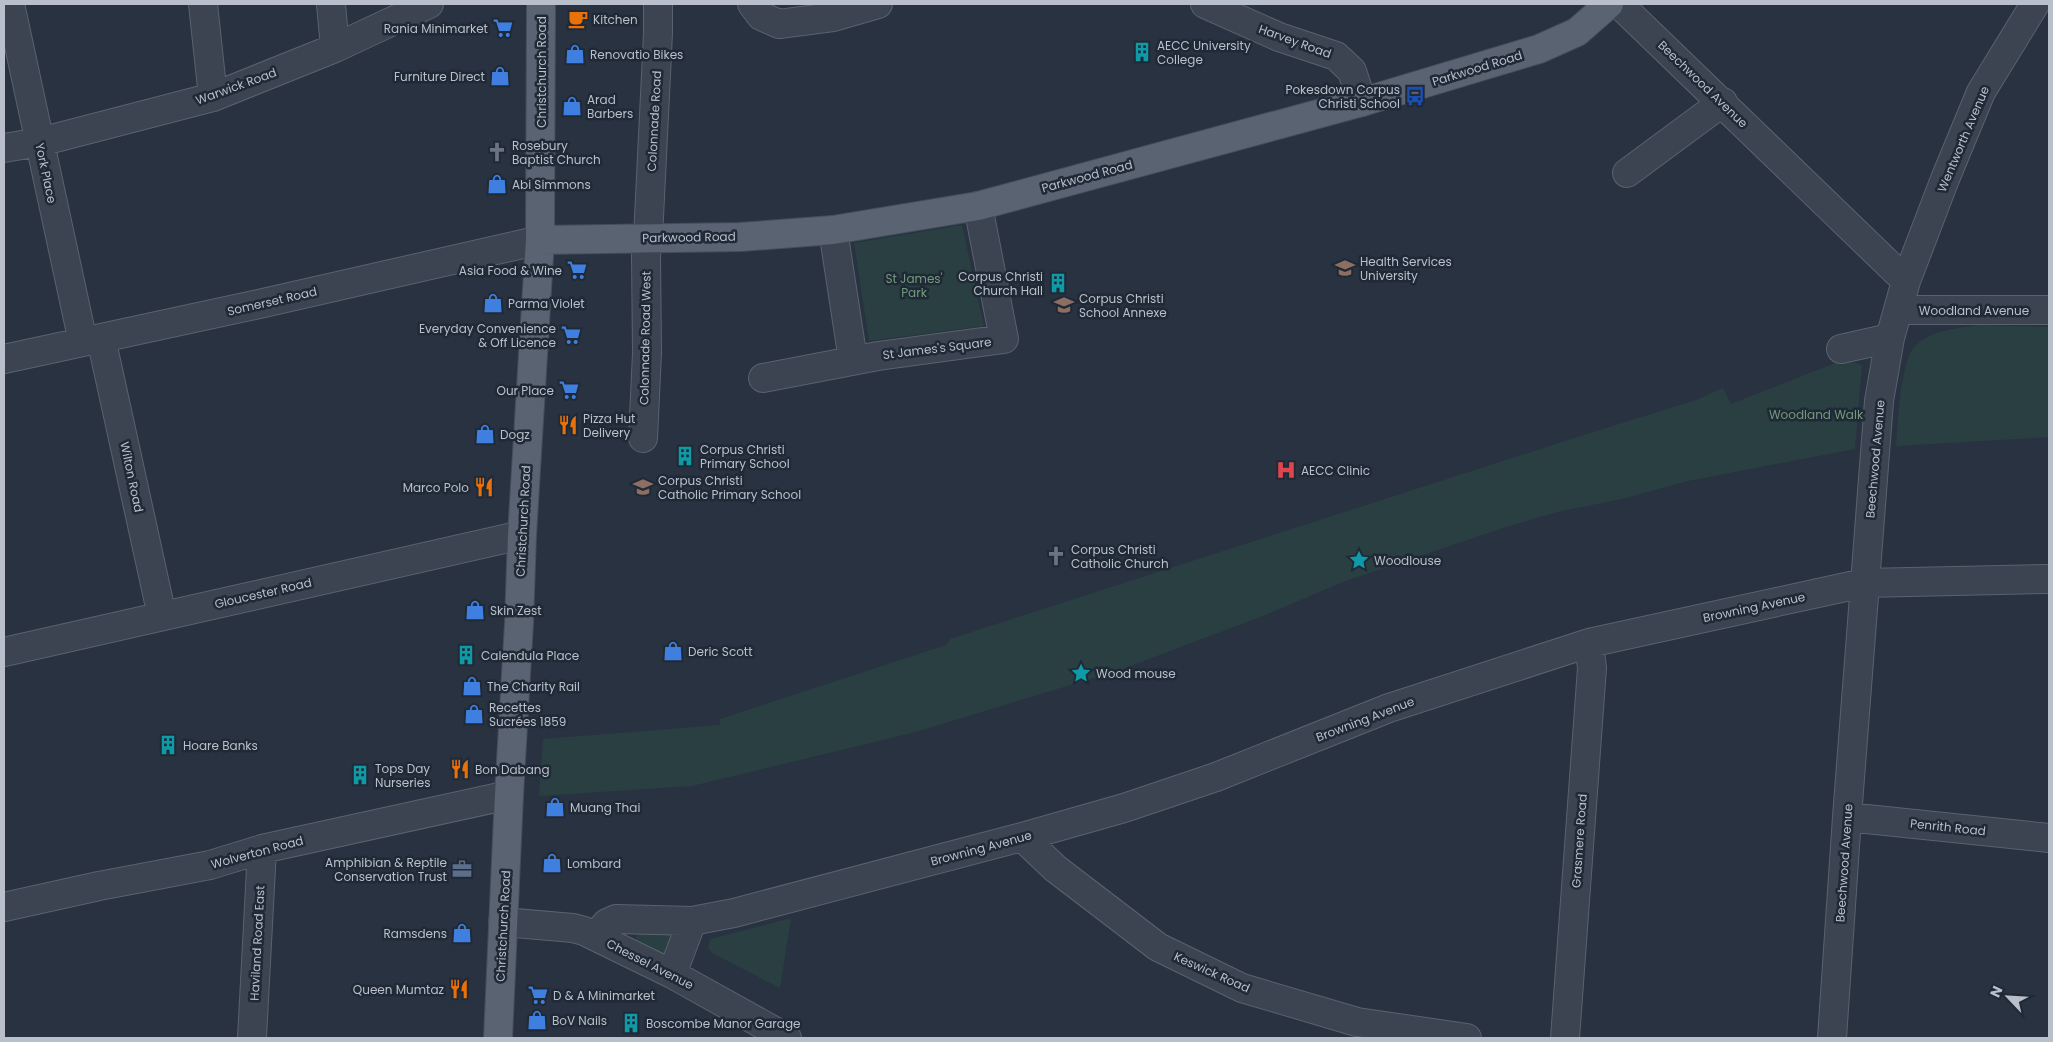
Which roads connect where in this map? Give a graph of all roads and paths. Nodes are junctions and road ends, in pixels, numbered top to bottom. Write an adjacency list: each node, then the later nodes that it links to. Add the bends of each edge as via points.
1 (10, 4): 17 (street, York Place)
2 (203, 4): 14 (street)
3 (331, 4): 13 (street)
4 (429, 4): 13 (street, Warwick Road)
5 (541, 4): 23 (main road, Christchurch Road)
6 (658, 4): 22 (street, Colonnade Road)
7 (752, 4): 8 (street, via 761,16 779,24 833,17)
8 (878, 4)
9 (1609, 4): 15 (main road, Parkwood Road, via 1577,32 1539,49)
10 (1619, 4): 16 (street, Beechwood Avenue)
11 (2035, 4): 24 (street, Wentworth Avenue, via 1981,92)
12 (1216, 6): 15 (street, Harvey Road, via 1279,37 1336,56 1352,71)
13 (336, 48): 14 (street, Warwick Road)
14 (214, 97): 17 (street, Warwick Road)
15 (1362, 102): 20 (main road, Parkwood Road)
16 (1723, 102): 19 (street); 24 (street, Beechwood Avenue)
17 (40, 142): 18 (street, Warwick Road); 28 (street, York Place)
18 (4, 148)
19 (1627, 173)
20 (978, 206): 21 (main road, Parkwood Road); 31 (street, St James's Square, via 1004,340)
21 (833, 230): 22 (main road, Parkwood Road, via 740,237); 31 (street)
22 (648, 238): 23 (main road, Parkwood Road); 33 (street, Colonnade Road West)
23 (540, 240): 28 (street, Somerset Road); 34 (main road, Christchurch Road)
24 (1906, 281): 25 (street, Beechwood Avenue)
25 (1898, 310): 26 (street, Woodland Avenue); 27 (street, Beechwood Avenue)
26 (2049, 310)
27 (1890, 338): 29 (street); 36 (street, Beechwood Avenue, via 1879,401)
28 (92, 340): 30 (street, Somerset Road); 37 (street, Wilton Road)
29 (1841, 349)
30 (4, 359)
31 (853, 360): 32 (street, St James's Square)
32 (763, 378)
33 (643, 438)
34 (522, 534): 37 (street, Gloucester Road); 40 (main road, Christchurch Road)
35 (2049, 579): 36 (street, Browning Avenue)
36 (1864, 583): 38 (street, Browning Avenue); 41 (street, Beechwood Avenue)
37 (162, 616): 39 (street, Gloucester Road)
38 (1590, 643): 42 (street, Browning Avenue, via 1389,708 1216,777); 54 (street, Grasmere Road, via 1592,668)
39 (4, 652)
40 (509, 795): 44 (street, Wolverton Road); 47 (main road, Christchurch Road)
41 (1847, 817): 43 (street, Penrith Road); 55 (street, Beechwood Avenue)
42 (1022, 837): 46 (street, Browning Avenue, via 734,913); 53 (street, Keswick Road, via 1056,869 1158,947 1242,988 1357,1022)
43 (2049, 838)
44 (262, 848): 45 (street, Wolverton Road, via 210,865); 50 (street, Haviland Road East)
45 (4, 907)
46 (692, 921): 48 (street, Browning Avenue, via 616,919 607,923); 49 (street)
47 (503, 922): 48 (street, Chessel Avenue, via 573,928); 51 (main road, Christchurch Road)
48 (595, 936): 49 (street, Chessel Avenue)
49 (672, 974): 52 (street, Chessel Avenue)
50 (252, 1038)
51 (498, 1038)
52 (787, 1038)
53 (1467, 1038)
54 (1564, 1038)
55 (1832, 1038)

